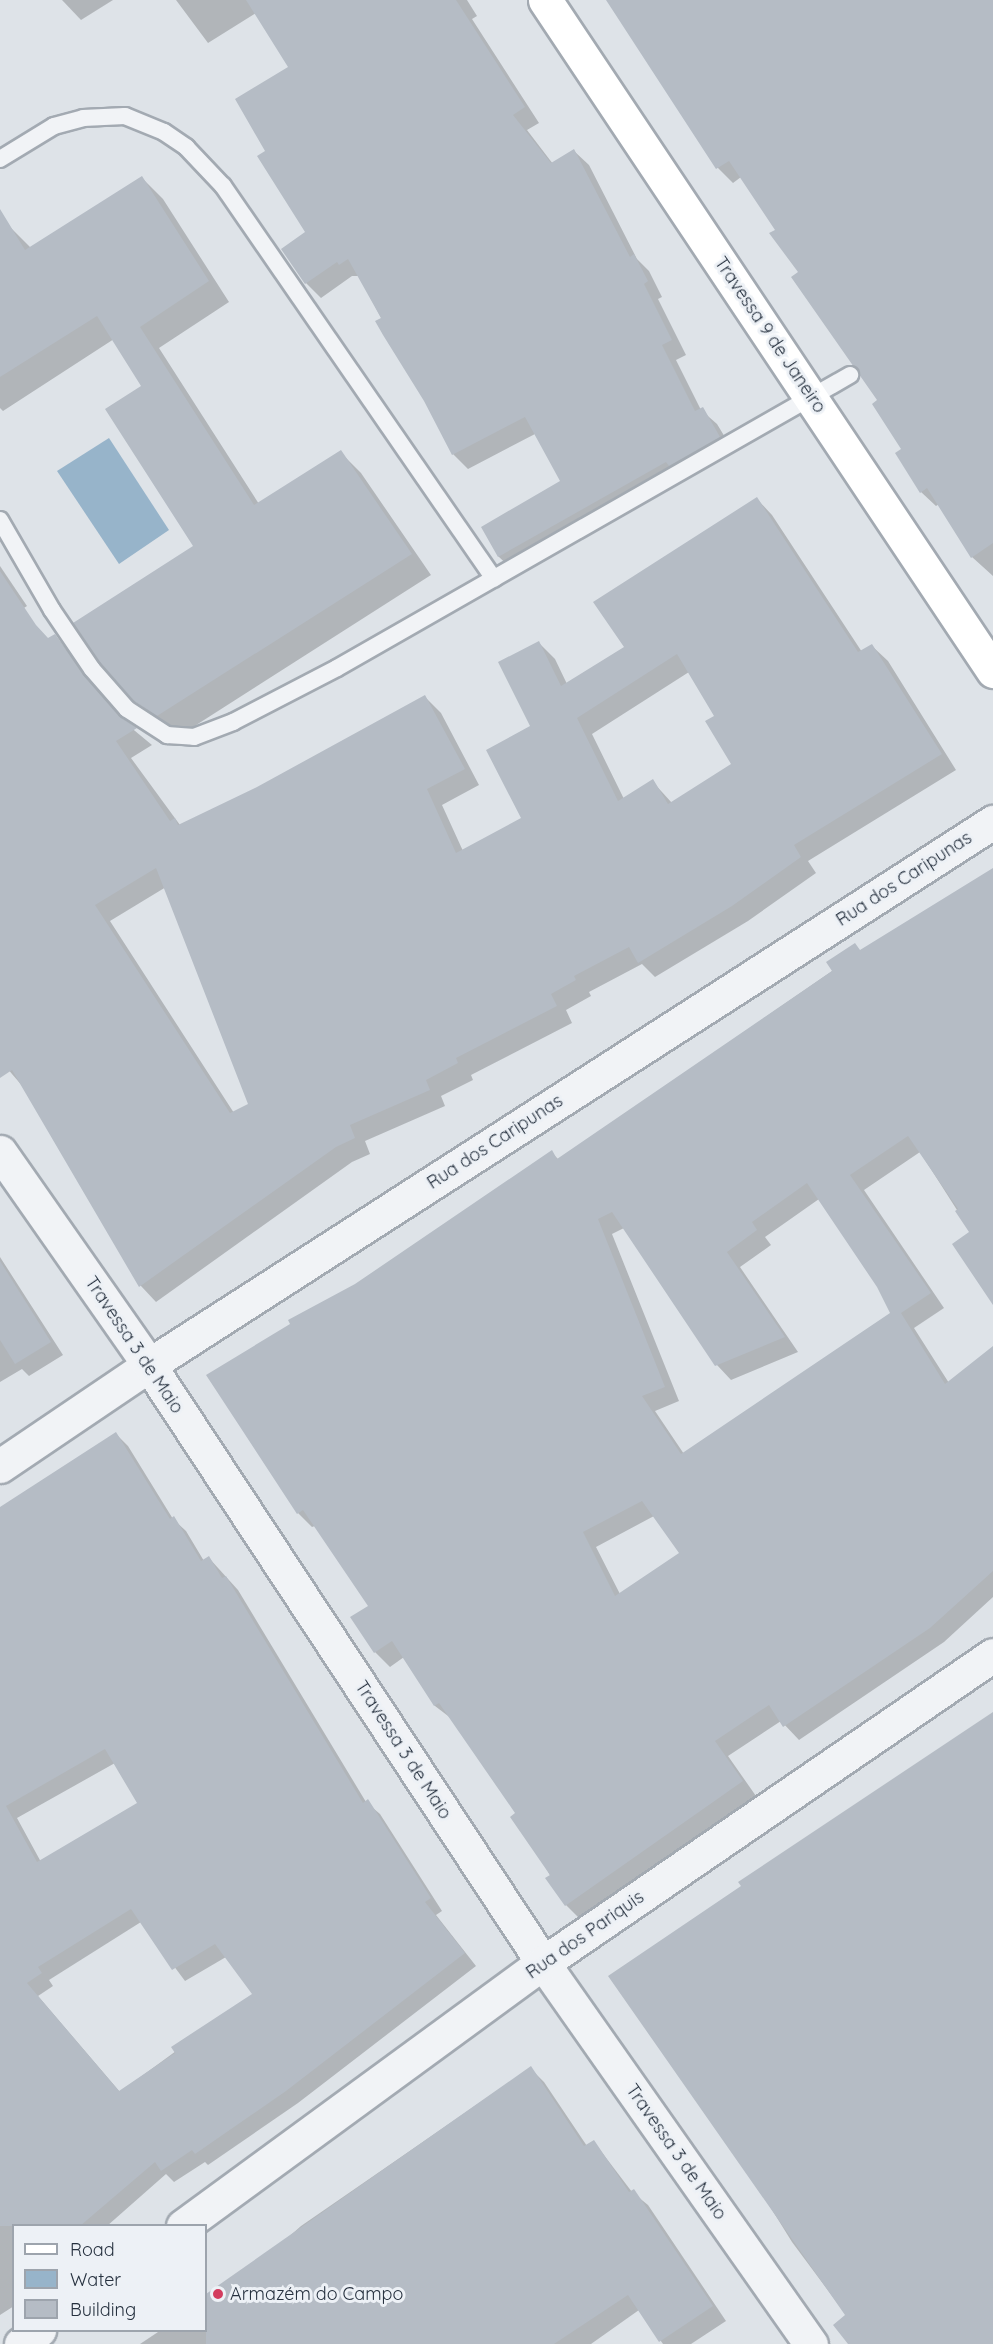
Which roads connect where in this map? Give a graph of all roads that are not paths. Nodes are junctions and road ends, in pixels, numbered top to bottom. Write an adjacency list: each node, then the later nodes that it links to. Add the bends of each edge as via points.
1 (545, 0): 4 (main road, Travessa 9 de Janeiro)
2 (0, 159): 6 (lane, via 54,126 83,118 125,116 164,132 186,147 223,186)
3 (850, 375): 4 (lane)
4 (812, 399): 6 (lane); 7 (main road, Travessa 9 de Janeiro)
5 (0, 520): 6 (lane, via 52,610 92,669 127,709 146,724 179,737 205,734 233,722)
6 (494, 579)
7 (993, 671)
8 (993, 822): 10 (street, Rua dos Caripunas)
9 (0, 1152): 10 (street, Travessa 3 de Maio)
10 (149, 1365): 11 (street, Rua dos Caripunas); 13 (street, Travessa 3 de Maio)
11 (0, 1466)
12 (993, 1655): 13 (street, Rua dos Pariquis)
13 (543, 1963): 14 (street, Rua dos Pariquis); 17 (street, Travessa 3 de Maio)
14 (186, 2224)
15 (38, 2332): 16 (street)
16 (21, 2344)
17 (811, 2344)

